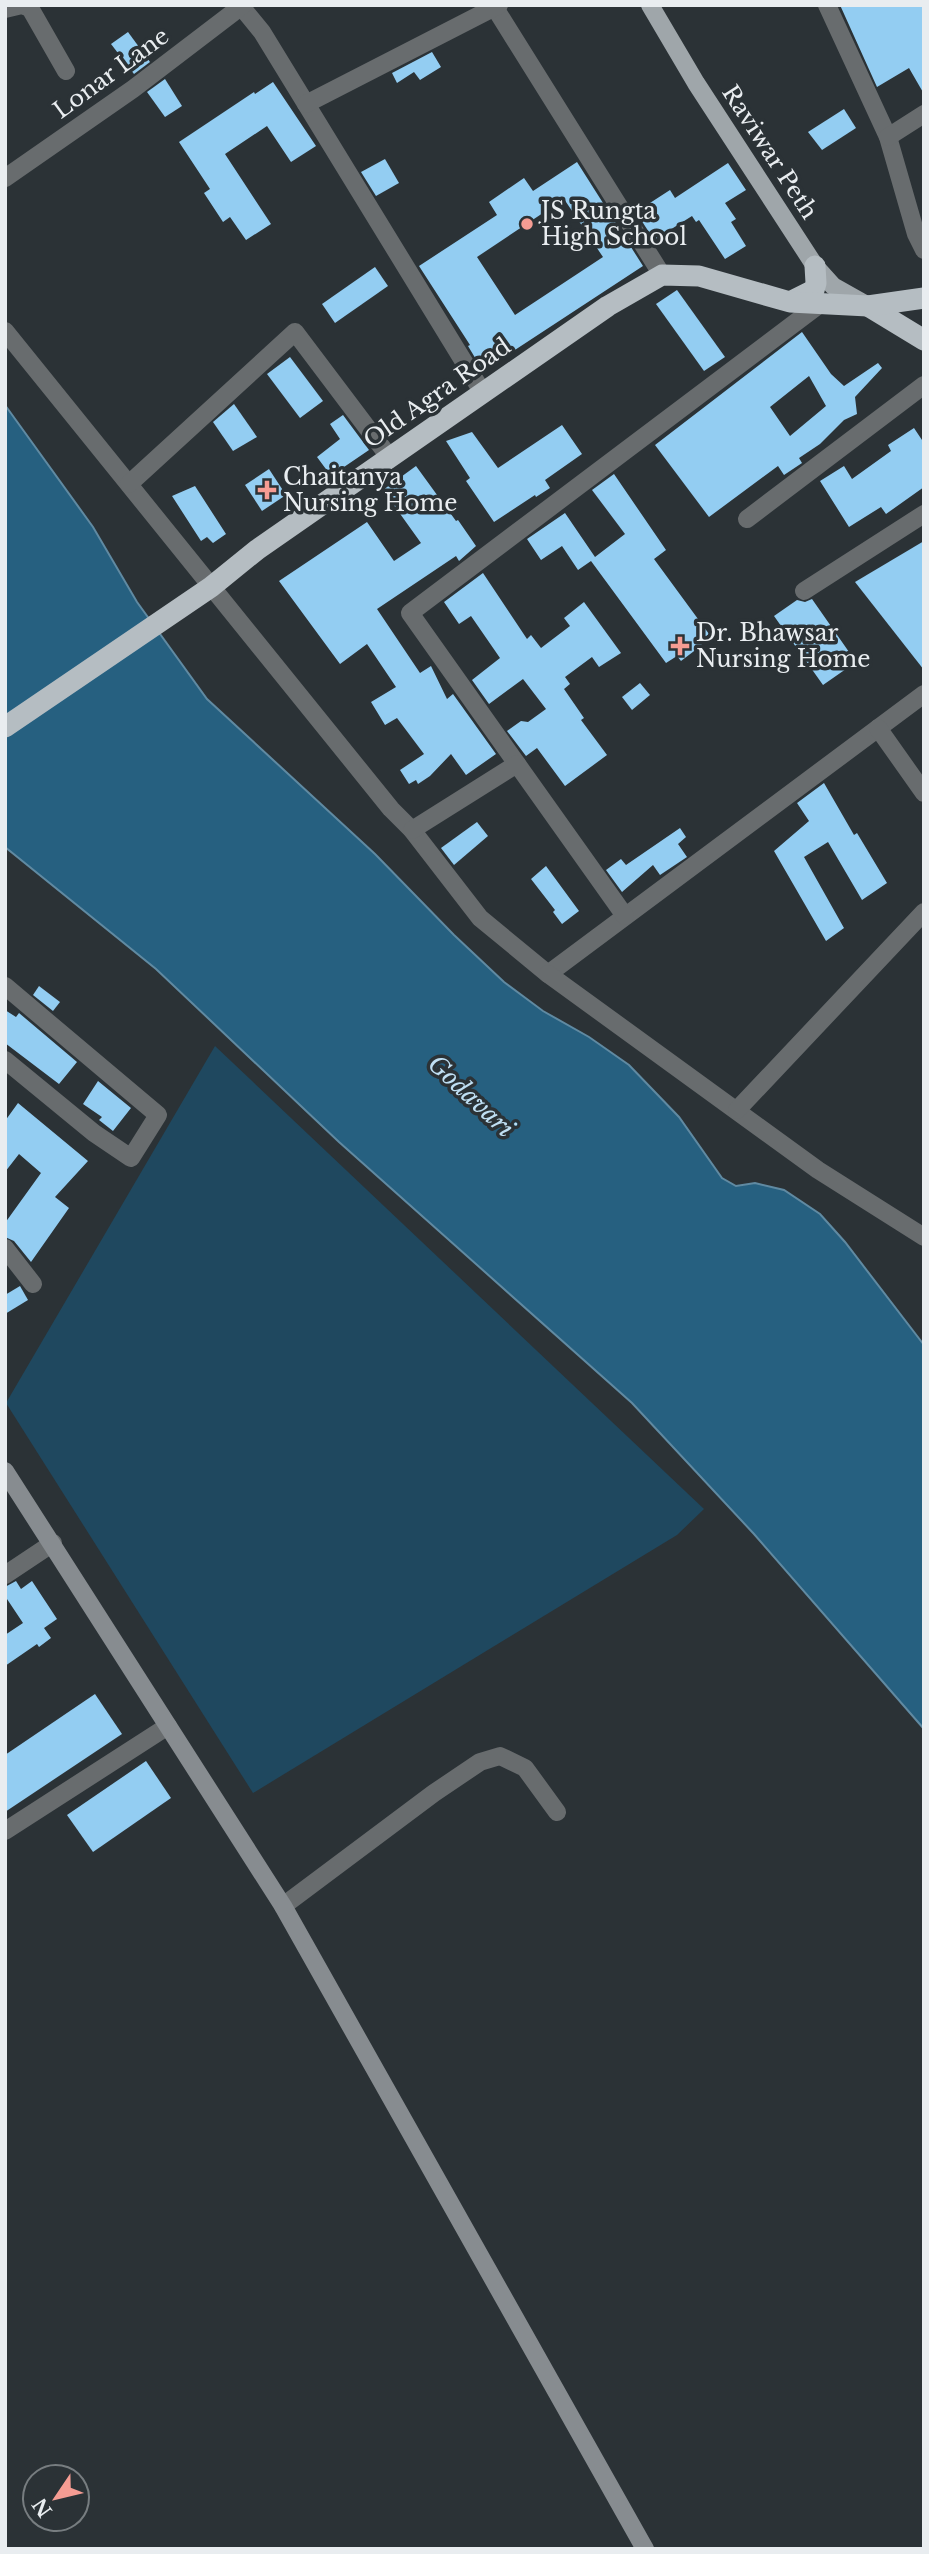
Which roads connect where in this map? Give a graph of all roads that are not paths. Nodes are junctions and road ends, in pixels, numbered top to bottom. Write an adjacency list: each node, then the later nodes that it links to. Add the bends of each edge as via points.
1 (650, 5): 12 (main road, Raviwar Peth)
2 (827, 5): 9 (street)
3 (242, 6): 7 (street); 10 (street, Lonar Lane)
4 (497, 7): 7 (street); 13 (street)
5 (5, 9): 6 (street, via 30,8)
6 (66, 71)
7 (306, 104): 21 (street)
8 (924, 114): 9 (street)
9 (888, 137): 11 (street)
10 (5, 178)
11 (924, 250)
12 (815, 266): 15 (highway, via 814,290); 17 (main road, Raviwar Peth, via 833,286)
13 (662, 275): 15 (highway, via 699,276); 21 (highway, Old Agra Road, via 608,306)
14 (924, 300): 17 (highway); 19 (highway, via 915,319)
15 (790, 302): 16 (highway)
16 (820, 304): 17 (highway); 31 (street, via 410,613)
17 (868, 306): 19 (highway)
18 (5, 331): 23 (street)
19 (924, 340)
20 (924, 385): 25 (street)
21 (483, 393): 22 (highway, Old Agra Road)
22 (390, 458): 23 (street, via 295,332); 26 (highway, Old Agra Road)
23 (129, 484): 26 (street)
24 (924, 514): 27 (street)
25 (747, 519)
26 (211, 587): 29 (highway, Old Agra Road); 33 (street)
27 (804, 591)
28 (924, 694): 30 (street)
29 (5, 727)
30 (878, 728): 32 (street); 35 (street)
31 (517, 764): 33 (street); 35 (street)
32 (924, 793)
33 (412, 830): 36 (street, via 480,918)
34 (924, 912): 39 (street)
35 (625, 916): 36 (street)
36 (548, 974): 39 (street)
37 (5, 986): 38 (street, via 158,1115 131,1158)
38 (5, 1060)
39 (737, 1110): 40 (street, via 818,1170)
40 (924, 1237)
41 (5, 1248): 42 (street)
42 (33, 1284)
43 (5, 1471): 44 (main road)
44 (53, 1543): 45 (street); 46 (main road)
45 (5, 1575)
46 (168, 1726): 48 (street); 49 (main road)
47 (557, 1812): 49 (street, via 525,1768 500,1756 480,1762)
48 (5, 1831)
49 (283, 1906): 50 (main road)
50 (645, 2549)

